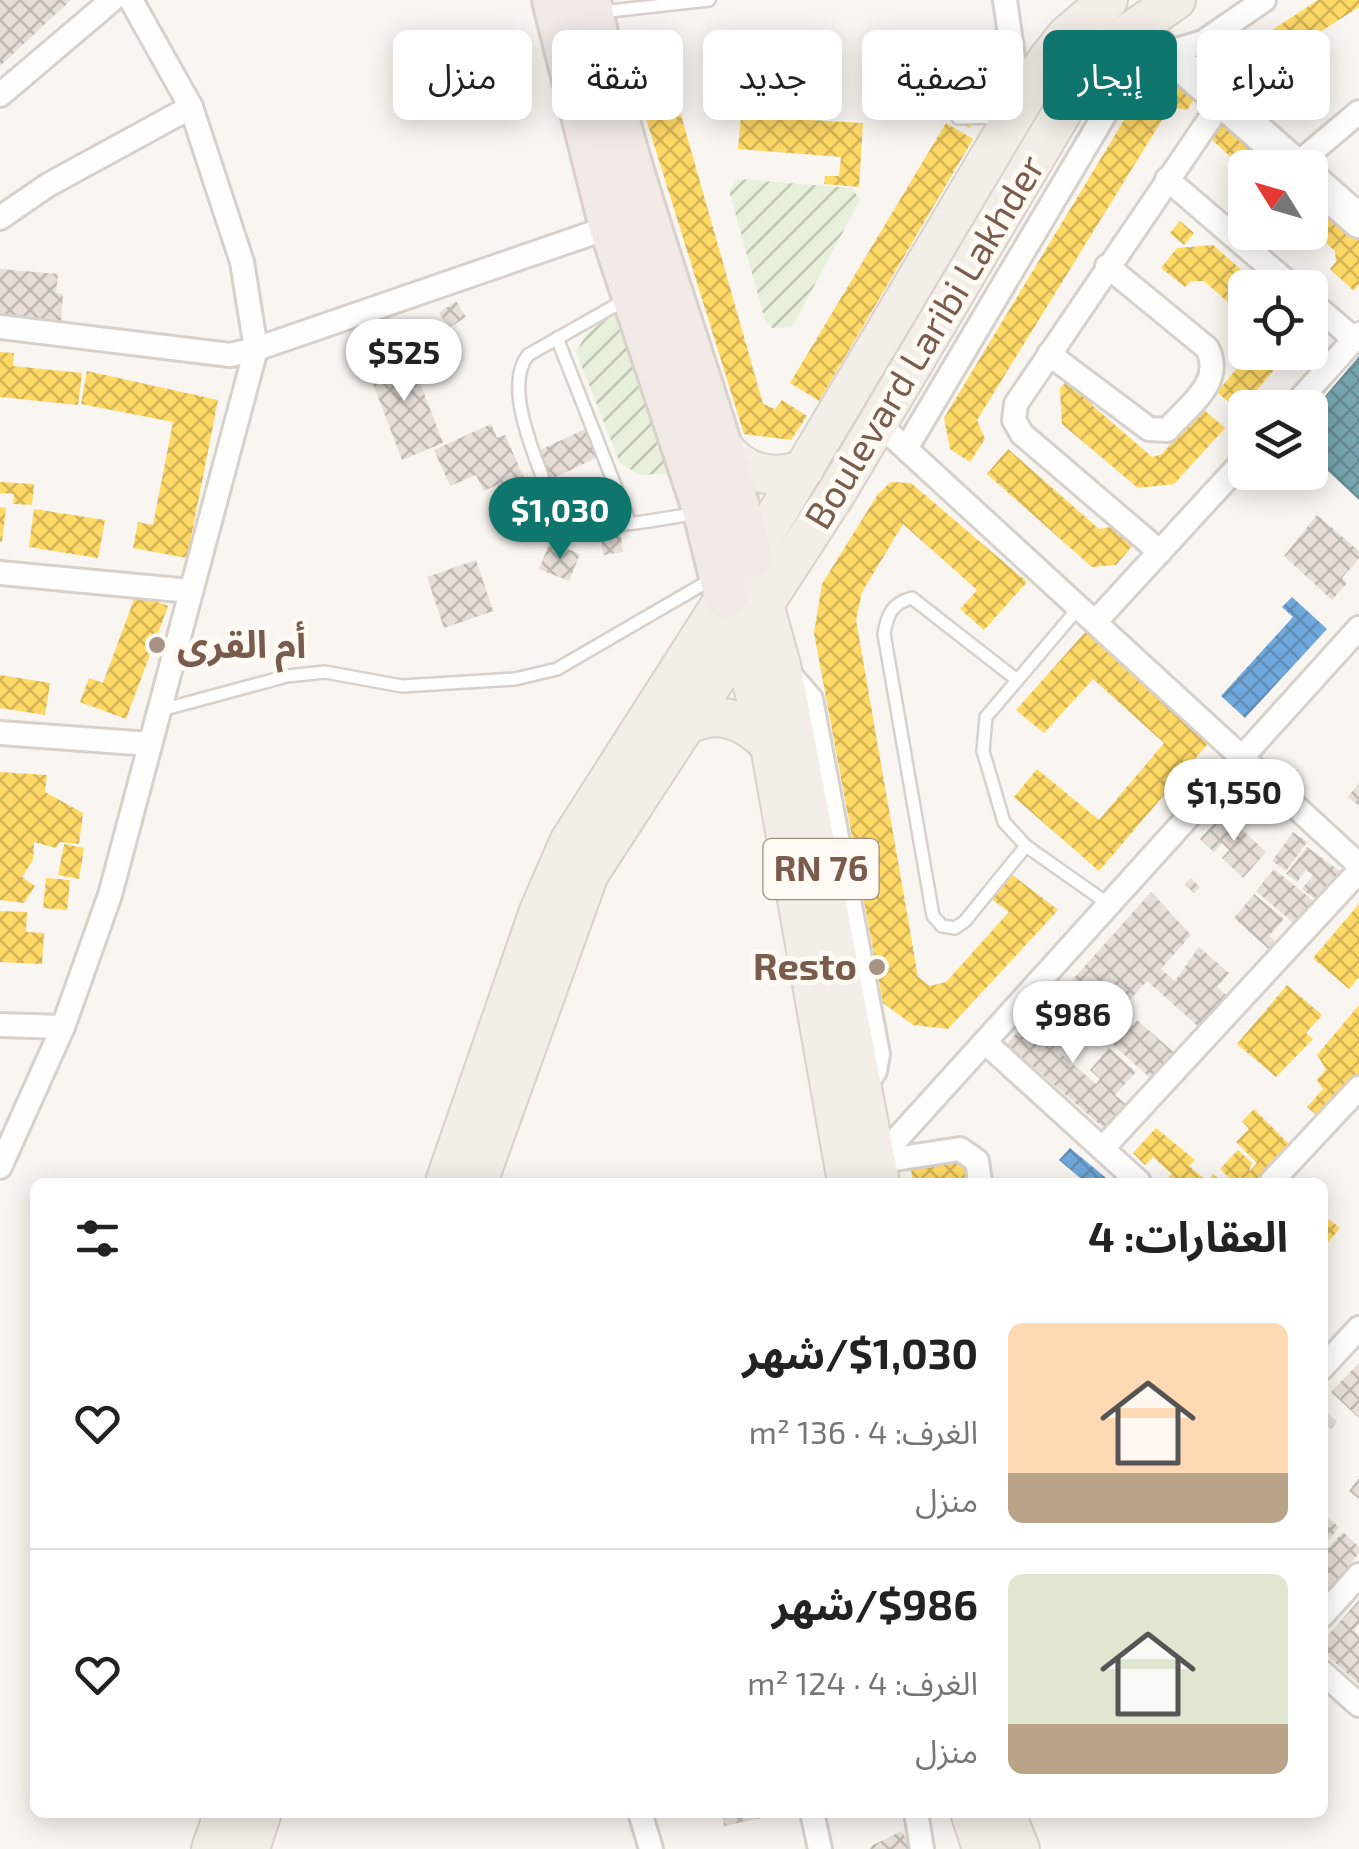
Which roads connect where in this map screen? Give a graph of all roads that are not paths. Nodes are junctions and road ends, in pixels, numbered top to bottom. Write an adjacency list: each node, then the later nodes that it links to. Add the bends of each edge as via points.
1 (112, 0): 13 (street)
2 (131, 0): 15 (street)
3 (709, 0): 7 (lane)
4 (1005, 0): 9 (street)
5 (1176, 0): 8 (main road, Boulevard Laribi Lakhder)
6 (1264, 0): 10 (street, via 1203,42)
7 (578, 4): 26 (highway, RN 76); 26 (highway, RN 76, via 632,107)
8 (1122, 13): 14 (main road, Boulevard Laribi Lakhder, via 1066,36); 38 (main road, Boulevard Laribi Lakhder, via 1111,45 1077,87)
9 (1008, 30)
10 (1177, 49)
11 (1177, 63): 12 (street)
12 (1197, 80)
13 (0, 95)
14 (1023, 103)
15 (192, 107): 25 (street, via 48,184); 35 (street, via 242,262)
16 (1359, 112): 22 (street)
17 (1012, 120): 40 (main road, Boulevard Laribi Lakhder)
18 (1099, 120): 38 (street)
19 (1209, 120): 23 (street)
20 (1244, 120): 21 (street)
21 (1279, 150)
22 (1322, 150)
23 (1168, 179): 28 (street); 29 (street)
24 (1328, 193): 27 (street)
25 (0, 218)
26 (629, 221): 30 (highway, RN 76); 35 (street)
27 (1359, 221)
28 (1107, 266): 36 (street); 36 (street, via 1207,348 1212,379 1167,430 1158,431)
29 (1273, 270)
30 (651, 288): 34 (lane); 39 (highway, RN 76); 42 (highway, RN 76)
31 (1328, 315): 33 (street)
32 (0, 327): 35 (street, via 230,354)
33 (1357, 337): 37 (street)
34 (558, 338): 43 (lane); 43 (lane, via 528,354 515,390 552,506 584,526)
35 (256, 349): 47 (street)
36 (1049, 354): 44 (street, via 1016,404 1014,420 1022,434)
37 (1308, 390)
38 (893, 436): 46 (main road, Boulevard Laribi Lakhder); 48 (street)
39 (724, 448): 40 (main road, via 756,472); 46 (highway, RN 76)
40 (804, 469): 46 (main road, Boulevard Laribi Lakhder)
41 (1228, 478): 44 (street)
42 (705, 512): 43 (lane); 46 (highway, RN 76)
43 (629, 521)
44 (1160, 552): 48 (street)
45 (0, 574): 47 (street)
46 (741, 584): 50 (main road, RN 76); 52 (lane, via 557,669 402,686 325,672 287,676); 67 (main road, RN 76, via 781,666 863,1089); 68 (main road, via 569,842)
47 (190, 591): 52 (street)
48 (1089, 613): 51 (lane); 57 (street)
49 (1359, 628): 57 (street)
50 (740, 643): 53 (main road); 56 (main road, RN 76)
51 (1017, 680): 58 (lane, via 986,717 982,751 1004,822); 58 (lane, via 912,598 899,601 887,616 884,634 933,916 942,926 965,921)
52 (158, 712): 55 (street)
53 (681, 730): 56 (main road, via 703,718 726,717); 69 (main road, via 589,874)
54 (0, 733): 55 (street)
55 (150, 744): 62 (street, via 110,895)
56 (770, 746): 67 (main road, RN 76)
57 (1243, 756): 59 (street); 60 (street)
58 (1026, 846): 60 (lane)
59 (1359, 868): 65 (street)
60 (1108, 903): 63 (street)
61 (0, 1025): 62 (street)
62 (63, 1027): 66 (street)
63 (986, 1044): 65 (street); 67 (street)
64 (1359, 1088): 72 (street)
65 (1103, 1148): 71 (street)
66 (0, 1167)
67 (861, 1174): 70 (street, via 960,1149 977,1161)
68 (446, 1178)
69 (479, 1178)
70 (979, 1178)
71 (1135, 1178)
72 (1276, 1178)
73 (1359, 1328): 74 (street)
74 (1328, 1362)
75 (1359, 1575): 76 (street)
76 (1328, 1609)
77 (1328, 1677): 78 (street)
78 (1359, 1705)
79 (222, 1818): 86 (main road)
80 (260, 1818): 87 (main road)
81 (642, 1818): 88 (street)
82 (813, 1818): 89 (street)
83 (919, 1818): 90 (street)
84 (972, 1818): 91 (main road)
85 (1007, 1818): 92 (main road)
86 (211, 1849)
87 (250, 1849)
88 (651, 1849)
89 (820, 1849)
90 (922, 1849)
91 (982, 1849)
92 (1020, 1849)

